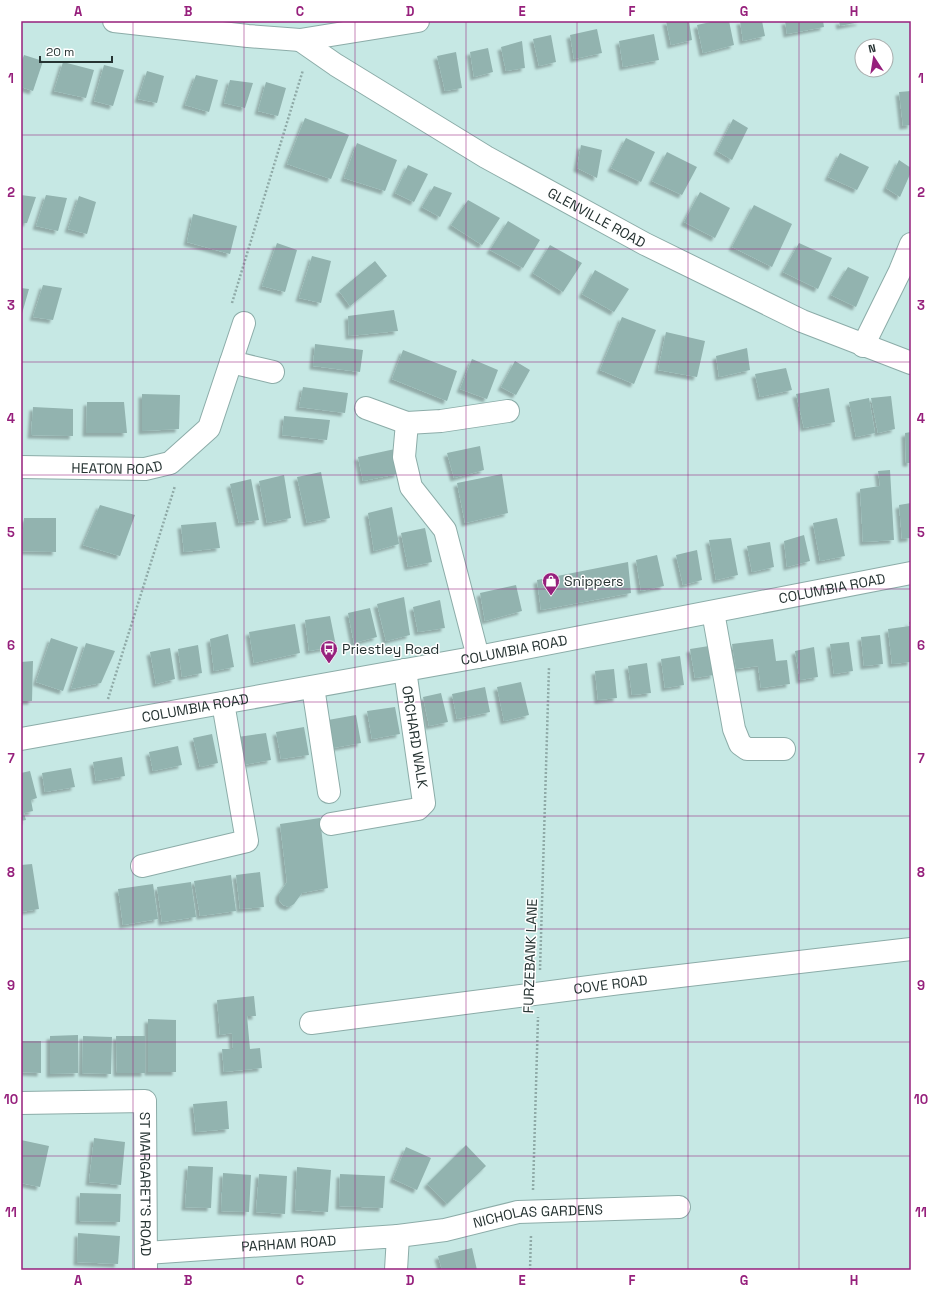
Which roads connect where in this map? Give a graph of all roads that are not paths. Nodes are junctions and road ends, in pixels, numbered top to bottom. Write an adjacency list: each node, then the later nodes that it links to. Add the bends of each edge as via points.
1 (114, 21): 3 (street)
2 (418, 21): 3 (street)
3 (305, 43): 6 (street, GLENVILLE ROAD, via 486,157 638,240 802,321)
4 (911, 244): 6 (street)
5 (244, 323): 7 (street, HEATON ROAD)
6 (863, 346): 8 (street, GLENVILLE ROAD)
7 (231, 362): 9 (street); 13 (street, HEATON ROAD, via 209,428 170,463 145,469)
8 (911, 363)
9 (273, 372)
10 (366, 408): 12 (street)
11 (508, 411): 12 (street)
12 (408, 423): 16 (street, via 404,457 411,487 445,530)
13 (21, 466)
14 (911, 573): 15 (street, COLUMBIA ROAD)
15 (713, 612): 16 (street, COLUMBIA ROAD); 21 (street, via 734,729 740,744 747,749)
16 (478, 657): 17 (street, COLUMBIA ROAD)
17 (404, 670): 18 (street, COLUMBIA ROAD); 23 (street, ORCHARD WALK, via 424,803 418,809)
18 (313, 687): 19 (street, COLUMBIA ROAD); 22 (street)
19 (224, 703): 20 (street, COLUMBIA ROAD); 24 (street, via 247,841)
20 (21, 739)
21 (784, 749)
22 (329, 792)
23 (331, 824)
24 (142, 866)
25 (911, 949): 26 (street, COVE ROAD)
26 (311, 1023)
27 (21, 1103): 30 (street, ST MARGARET'S ROAD, via 145,1101)
28 (679, 1207): 29 (street, NICHOLAS GARDENS, via 518,1212 445,1230)
29 (398, 1236): 30 (street, PARHAM ROAD); 31 (street)
30 (146, 1262)
31 (396, 1270)

